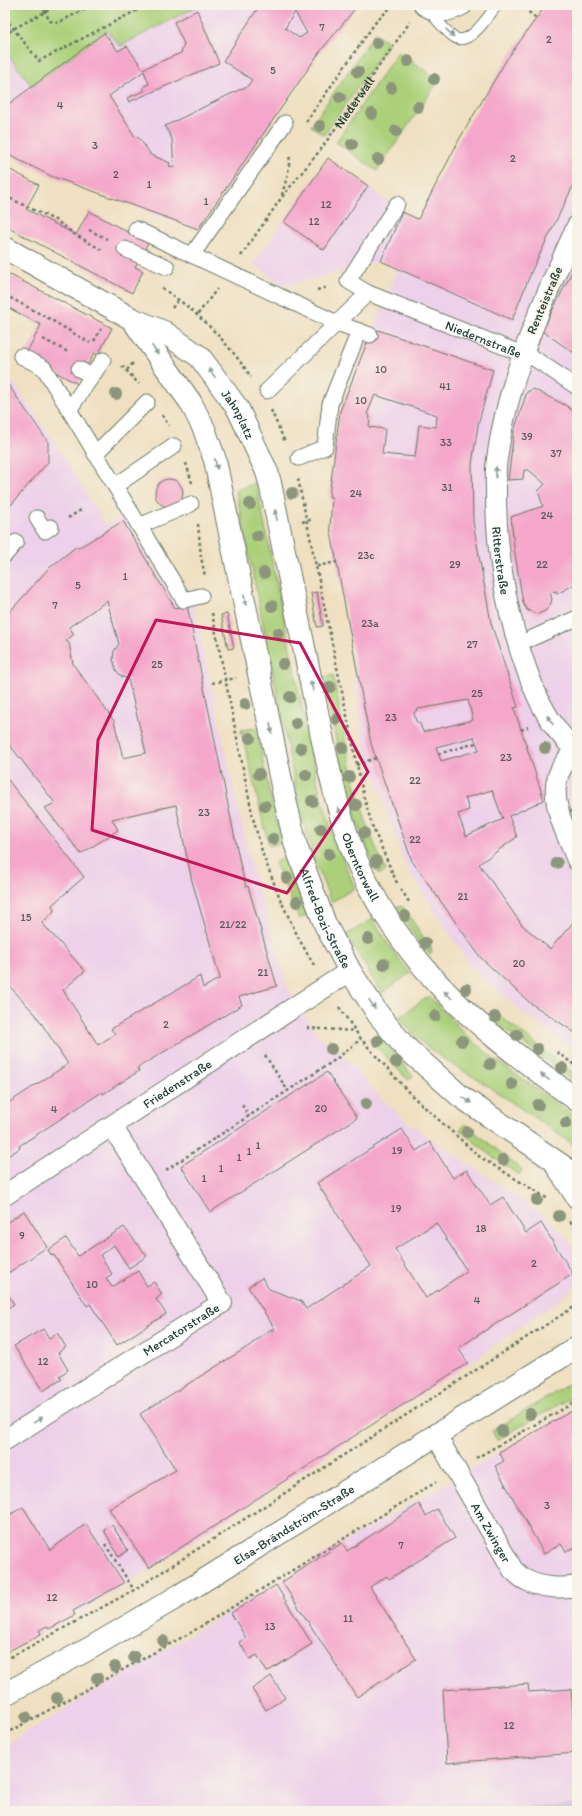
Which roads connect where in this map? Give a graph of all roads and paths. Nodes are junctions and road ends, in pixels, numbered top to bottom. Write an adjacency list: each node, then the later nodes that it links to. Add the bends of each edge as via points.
1 (41, 5): 10 (path)
2 (58, 5): 10 (path)
3 (92, 5): 10 (path, via 58,23 50,21)
4 (147, 5): 13 (path, via 39,61)
5 (392, 5): 16 (path, Niederwall, via 375,23)
6 (462, 5): 9 (street, via 449,11)
7 (497, 5): 9 (lane, one-way to 7, via 460,39 473,35)
8 (524, 8): 12 (path)
9 (420, 9): 19 (path, Niederwall, via 321,149)
10 (45, 12): 13 (path)
11 (5, 18): 13 (path)
12 (536, 18)
13 (13, 29): 14 (path)
14 (5, 36)
15 (285, 123): 27 (street)
16 (302, 128)
17 (291, 150): 19 (path, Niederwall)
18 (5, 196): 26 (path, via 58,221 74,234)
19 (282, 197): 28 (path, Niederwall)
20 (396, 204): 32 (street, via 348,281)
21 (577, 226): 40 (street, Renteistraße, via 546,292)
22 (136, 229): 25 (street)
23 (5, 248): 35 (street, Jahnplatz)
24 (125, 249): 29 (street)
25 (178, 249): 27 (street); 29 (street)
26 (106, 252)
27 (192, 255): 28 (street)
28 (229, 273): 34 (path, Niederwall); 36 (street)
29 (161, 277): 34 (path)
30 (332, 286): 31 (path)
31 (312, 291)
32 (368, 293): 36 (street); 40 (street, Niedernstraße)
33 (5, 295): 37 (path, via 92,345)
34 (198, 314): 39 (path)
35 (132, 319): 60 (street, Jahnplatz, one-way to 35, via 267,472 238,409 200,357 164,332); 62 (street, Jahnplatz, one-way to 62, via 175,378 204,428 215,460)
36 (337, 323): 46 (street); 51 (street, via 364,333 330,404 325,447)
37 (101, 328)
38 (43, 338): 44 (path, via 73,355)
39 (222, 338)
40 (522, 354): 45 (street, Niedernstraße, via 547,366); 74 (street, Ritterstraße, one-way to 40, via 548,717 530,678 506,598 498,544 496,460)
41 (21, 356): 48 (street, via 44,368)
42 (110, 362): 43 (path); 44 (street)
43 (127, 370)
44 (86, 372): 48 (street)
45 (577, 387)
46 (267, 391)
47 (147, 402): 50 (street)
48 (69, 410): 50 (street)
49 (174, 446): 53 (street)
50 (95, 454): 53 (street)
51 (299, 458)
52 (297, 476): 64 (path)
53 (115, 486): 57 (street)
54 (191, 504): 57 (street)
55 (37, 518): 58 (street, via 45,531)
56 (198, 519): 65 (path)
57 (139, 526): 66 (street, via 184,600)
58 (51, 527)
59 (16, 542): 61 (street)
60 (284, 553): 87 (street, Oberntorwall, one-way to 60, via 495,1039 444,991 390,920 367,881 347,836 337,802)
61 (5, 555)
62 (237, 562): 80 (street, Alfred-Bozi-Straße, one-way to 80, via 296,846 325,924)
63 (337, 562): 64 (path)
64 (316, 566): 77 (path)
65 (205, 579)
66 (201, 596)
67 (211, 610): 71 (path)
68 (577, 618): 69 (street)
69 (530, 639)
70 (243, 676): 71 (path)
71 (225, 680): 72 (path); 81 (path, via 263,855 299,939)
72 (212, 683)
73 (476, 743): 75 (path)
74 (576, 750): 78 (street, via 557,777 556,794 558,808)
75 (438, 754)
76 (376, 758): 77 (path)
77 (356, 764): 79 (path, via 373,828 397,883)
78 (577, 860)
79 (409, 902)
80 (350, 972): 81 (street, Friedenstraße); 91 (street, Alfred-Bozi-Straße, one-way to 91, via 378,1014 404,1046 460,1096)
81 (326, 987): 82 (street, Friedenstraße); 83 (path)
82 (252, 1035): 86 (path); 90 (street, Friedenstraße)
83 (361, 1039): 86 (path, via 335,1060); 96 (path, via 410,1094 480,1157)
84 (553, 1049): 85 (path)
85 (577, 1067)
86 (288, 1091): 89 (path)
87 (577, 1100)
88 (242, 1105): 89 (path)
89 (249, 1116): 93 (path)
90 (112, 1126): 93 (street, Mercatorstraße); 94 (street, Friedenstraße)
91 (554, 1160): 92 (street, Alfred-Bozi-Straße); 95 (street)
92 (577, 1176)
93 (147, 1182): 105 (street, Mercatorstraße, one-way to 93, via 222,1303)
94 (5, 1195)
95 (577, 1197)
96 (554, 1204)
97 (568, 1218): 98 (path)
98 (572, 1223): 99 (path); 100 (path)
99 (577, 1226)
100 (577, 1230)
101 (577, 1305): 109 (path)
102 (577, 1347): 104 (street, Elsa-Brändström-Straße)
103 (577, 1400): 106 (path)
104 (436, 1435): 106 (street, Am Zwinger); 111 (street, Elsa-Brändström-Straße, via 182,1594)
105 (5, 1440)
106 (457, 1470): 108 (street, Am Zwinger, via 513,1570 526,1580 539,1585); 112 (path, via 196,1629)
107 (105, 1544): 109 (path)
108 (577, 1586)
109 (134, 1590): 110 (path)
110 (5, 1660)
111 (5, 1694)
112 (5, 1734)

